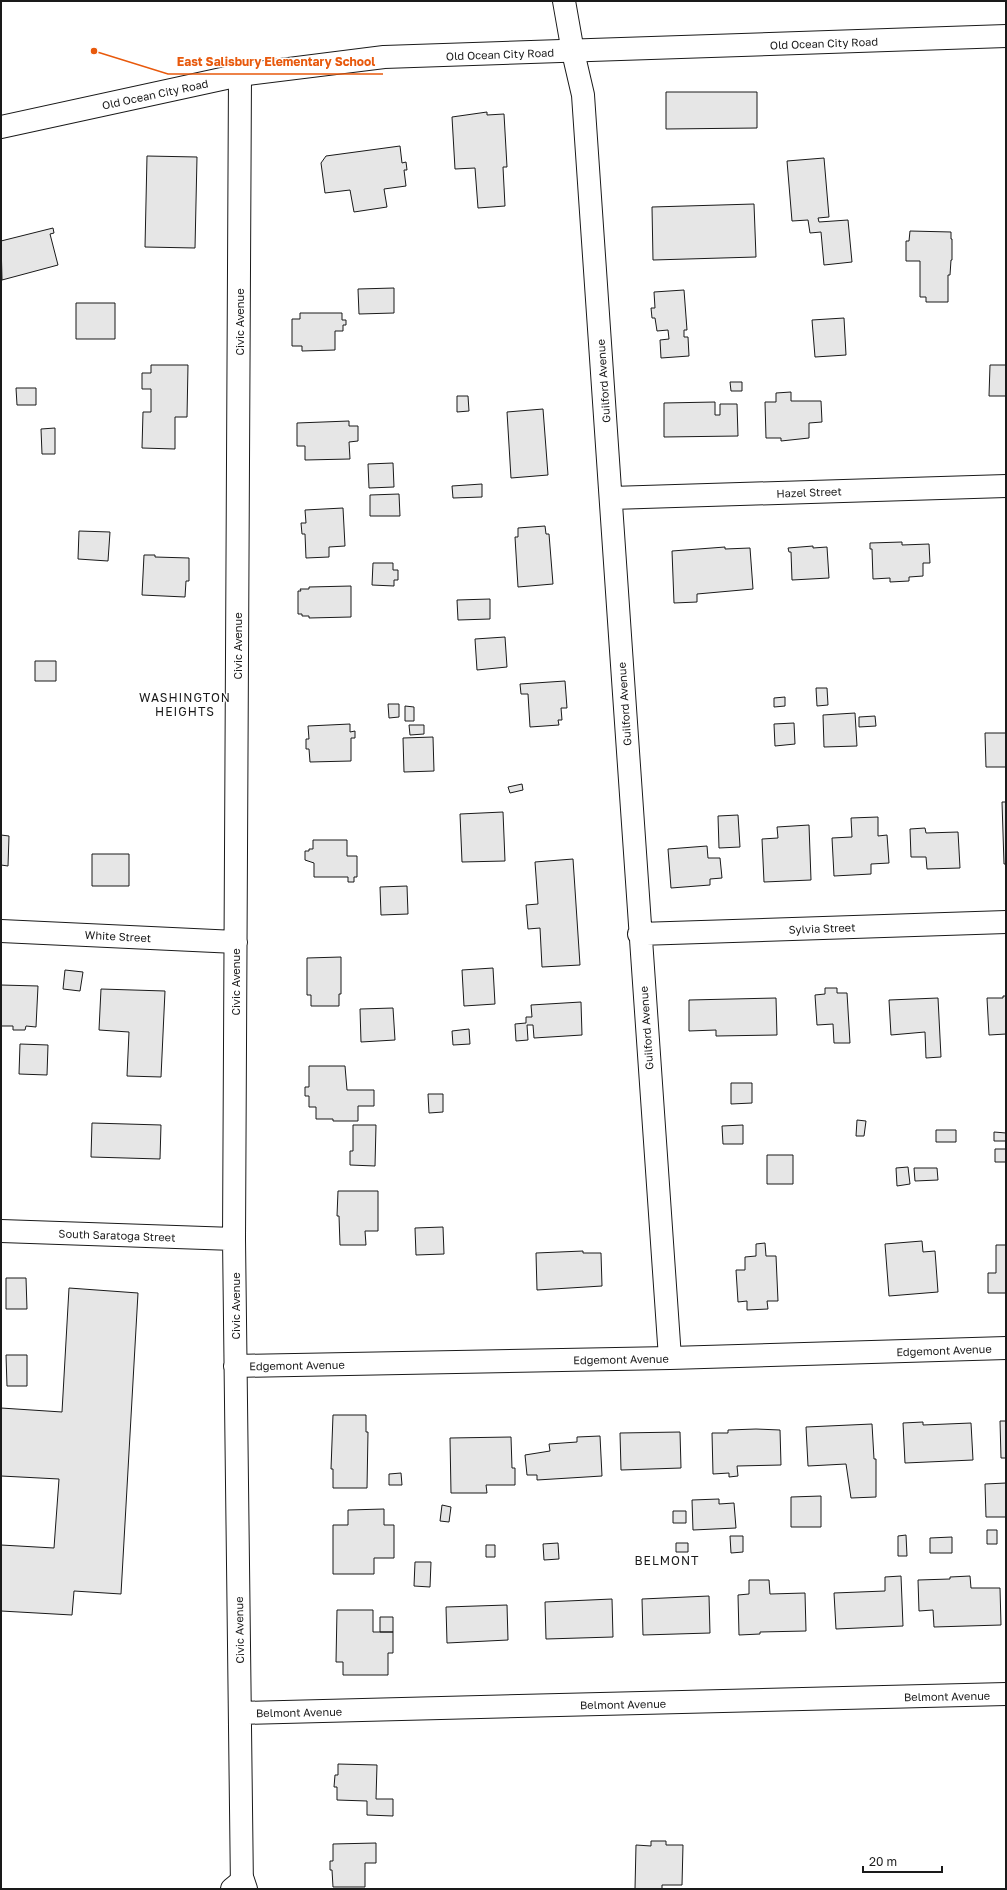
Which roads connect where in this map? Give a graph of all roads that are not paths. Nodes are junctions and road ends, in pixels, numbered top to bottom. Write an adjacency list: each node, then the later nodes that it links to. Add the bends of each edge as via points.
1 (564, 1): 3 (street, Guilford Avenue)
2 (1006, 36): 3 (street, Old Ocean City Road)
3 (573, 52): 4 (street, Old Ocean City Road, via 384,57); 7 (street, Guilford Avenue, via 583,95)
4 (240, 75): 5 (street, Old Ocean City Road); 11 (street, Civic Avenue)
5 (1, 127)
6 (1006, 486): 7 (street, Hazel Street)
7 (611, 498): 10 (street, Guilford Avenue)
8 (1006, 922): 10 (street, Sylvia Street)
9 (1, 931): 11 (street, White Street)
10 (639, 934): 15 (street, Guilford Avenue)
11 (236, 942): 13 (street, Civic Avenue)
12 (1, 1231): 13 (street, South Saratoga Street)
13 (234, 1239): 16 (street, Civic Avenue)
14 (1006, 1348): 15 (street, Edgemont Avenue)
15 (670, 1358): 16 (street, Edgemont Avenue)
16 (235, 1366): 18 (street, Civic Avenue)
17 (1006, 1694): 18 (street, Belmont Avenue)
18 (240, 1713): 19 (street, Civic Avenue)
19 (241, 1887)

